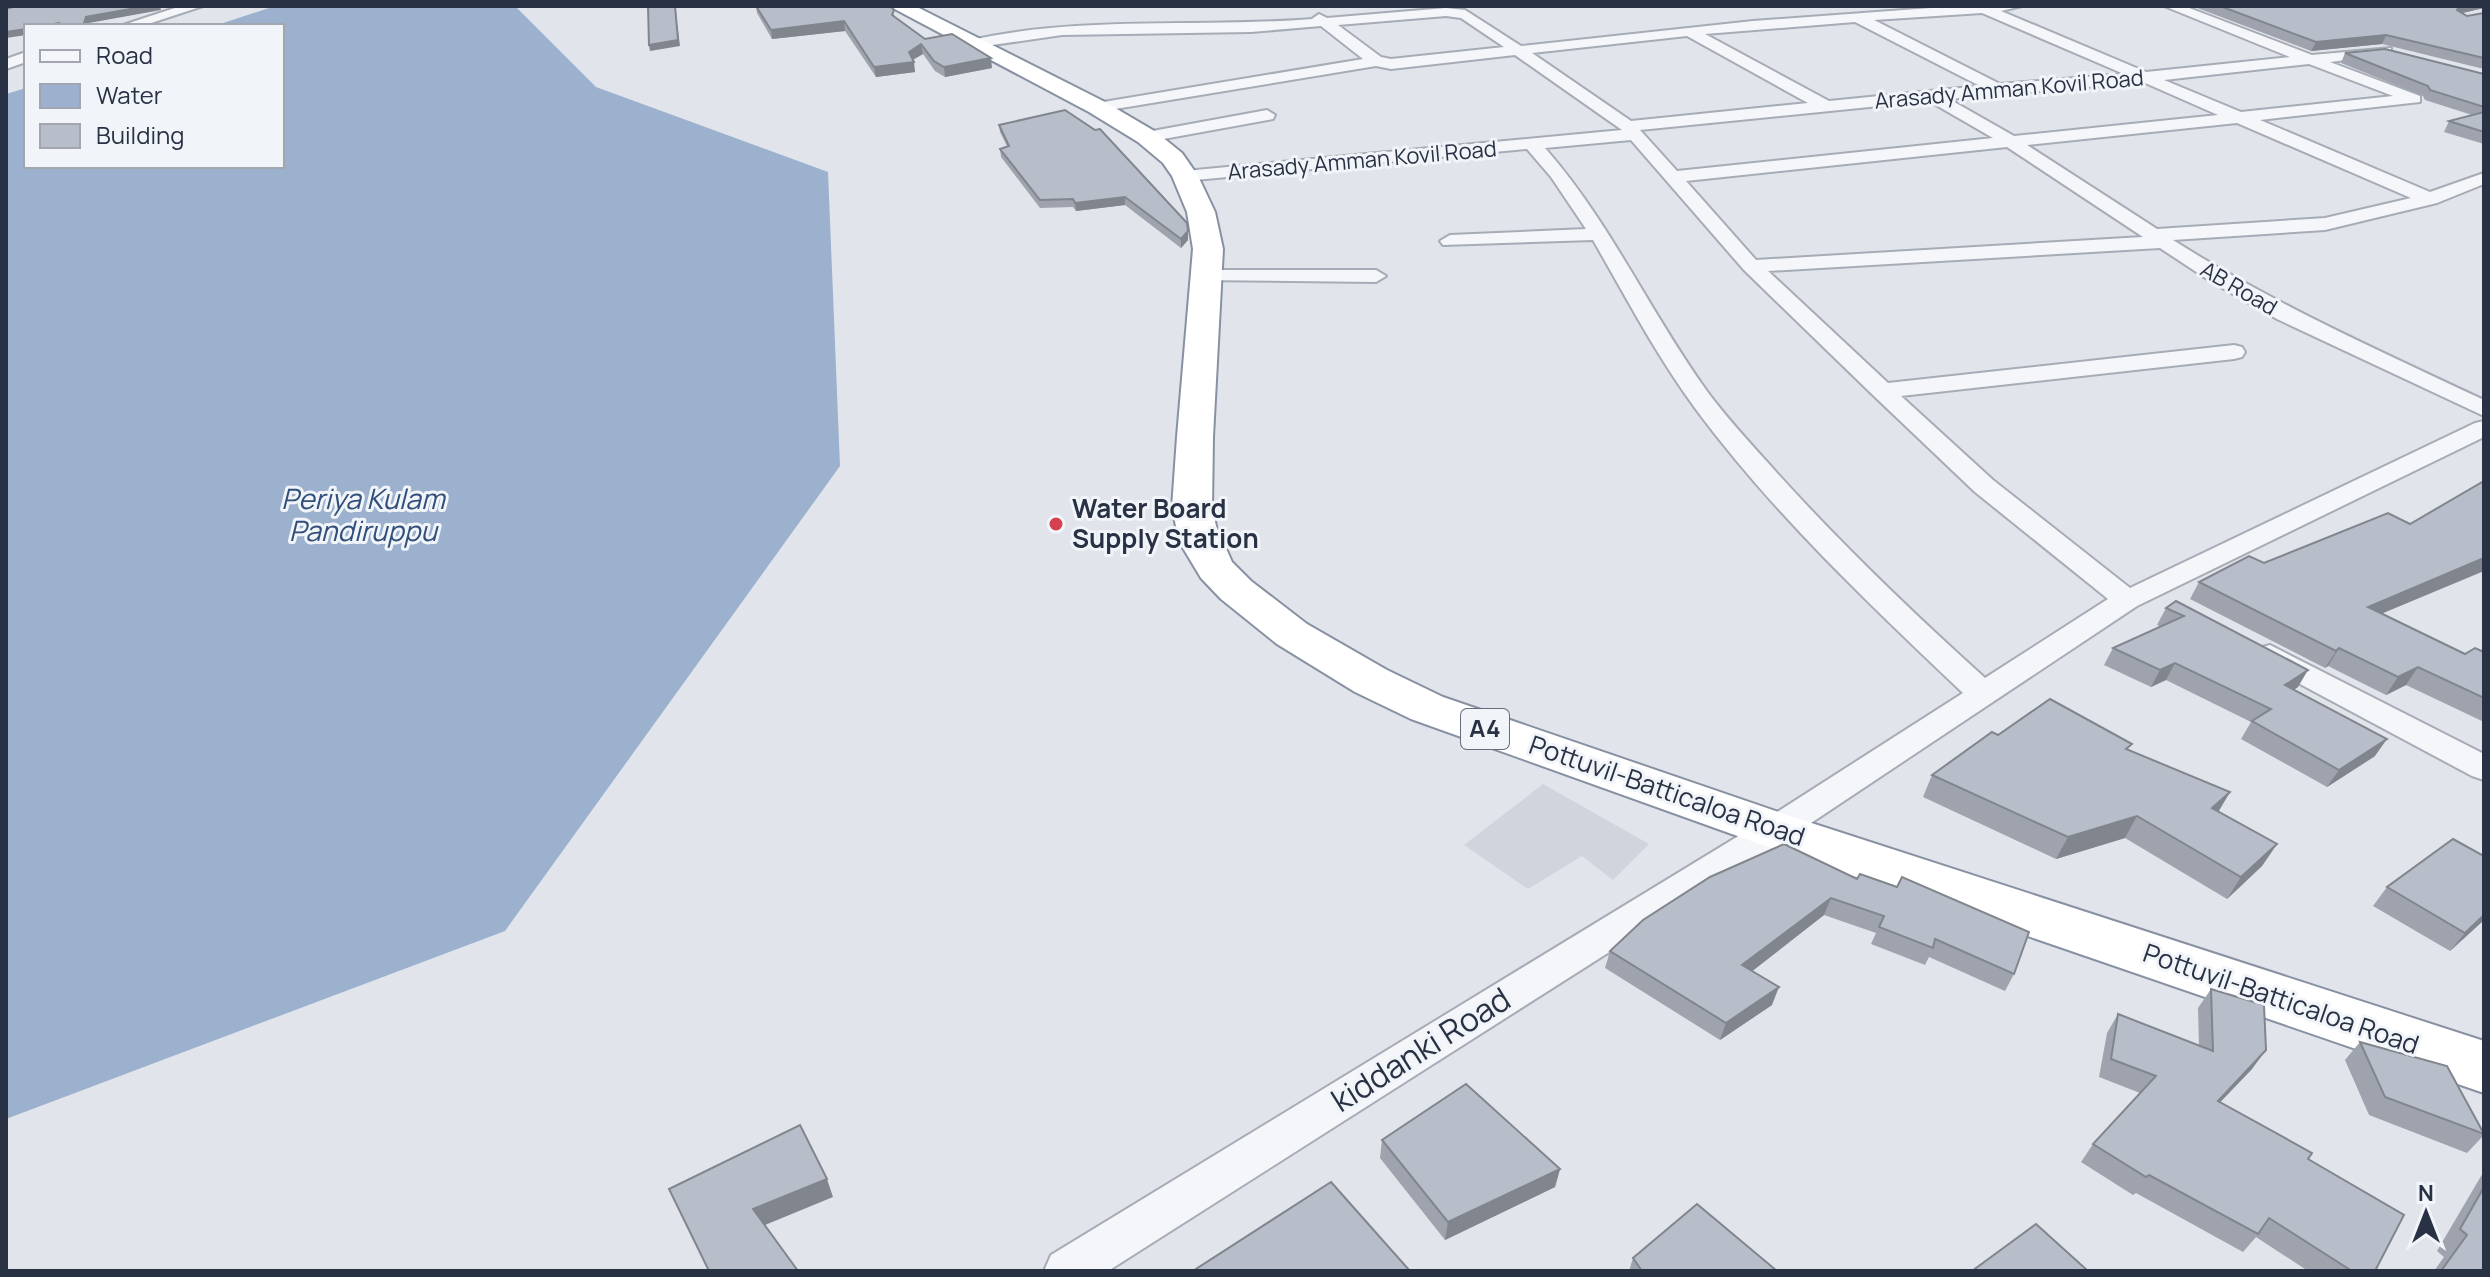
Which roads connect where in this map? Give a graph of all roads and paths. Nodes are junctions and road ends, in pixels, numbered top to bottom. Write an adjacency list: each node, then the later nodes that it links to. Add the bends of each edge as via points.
1 (23, 6): 8 (street)
2 (196, 6): 11 (street)
3 (899, 6): 15 (highway, Pottuvil-Batticaloa Road / A4)
4 (1308, 6): 12 (street)
5 (2015, 6): 7 (street)
6 (2171, 6): 19 (street)
7 (1981, 7): 10 (street); 20 (street)
8 (6, 8)
9 (1733, 12): 13 (street)
10 (1858, 18): 13 (street); 21 (street)
11 (134, 24)
12 (1324, 24): 15 (street, via 1149,23); 16 (street, via 1459,12); 18 (street)
13 (1753, 25): 14 (street)
14 (1690, 32): 16 (street); 23 (street)
15 (972, 44): 24 (highway, Pottuvil-Batticaloa Road / A4)
16 (1521, 52): 18 (street, via 1399,64); 27 (street)
17 (2394, 52): 19 (street, Arasady Amman Kovil Road)
18 (1376, 61): 24 (street)
19 (2309, 61): 20 (street, Arasady Amman Kovil Road); 26 (street, via 2414,99)
20 (2147, 77): 21 (street, Arasady Amman Kovil Road); 26 (street)
21 (1998, 89): 22 (street, Arasady Amman Kovil Road)
22 (1934, 97): 23 (street, Arasady Amman Kovil Road); 29 (street, AB Road)
23 (1824, 105): 27 (street, Arasady Amman Kovil Road)
24 (1097, 107): 28 (highway, Pottuvil-Batticaloa Road / A4)
25 (1267, 115): 28 (street)
26 (2238, 118): 29 (street); 34 (street)
27 (1631, 130): 30 (street, Arasady Amman Kovil Road); 32 (street)
28 (1147, 137): 31 (highway, Pottuvil-Batticaloa Road / A4)
29 (2008, 140): 32 (street); 36 (street, AB Road)
30 (1532, 144): 31 (street, Arasady Amman Kovil Road); 35 (street, via 1558,171)
31 (1185, 176): 39 (highway, Pottuvil-Batticaloa Road / A4, via 1201,212 1208,249)
32 (1674, 177): 38 (street)
33 (2484, 178): 34 (street)
34 (2430, 199): 36 (street, via 2325,224)
35 (1601, 234): 37 (street); 48 (street, via 1702,401 1874,593)
36 (2159, 238): 38 (street); 43 (street, AB Road, via 2285,314)
37 (1450, 241)
38 (1751, 266): 42 (street)
39 (1206, 276): 40 (street); 50 (highway, Pottuvil-Batticaloa Road / A4, via 1192,508 1203,548 1236,590 1328,657 1427,708)
40 (1376, 276)
41 (2234, 352): 42 (street)
42 (1882, 391): 45 (street, via 1984,486)
43 (2484, 409)
44 (2484, 428): 45 (street, kiddanki Road)
45 (2136, 595): 46 (street); 48 (street, kiddanki Road)
46 (2174, 606)
47 (2244, 642): 49 (street)
48 (1983, 694): 50 (street, kiddanki Road)
49 (2484, 768)
50 (1775, 830): 51 (highway, Pottuvil-Batticaloa Road / A4); 52 (street, kiddanki Road)
51 (2484, 1067)
52 (1067, 1271)

